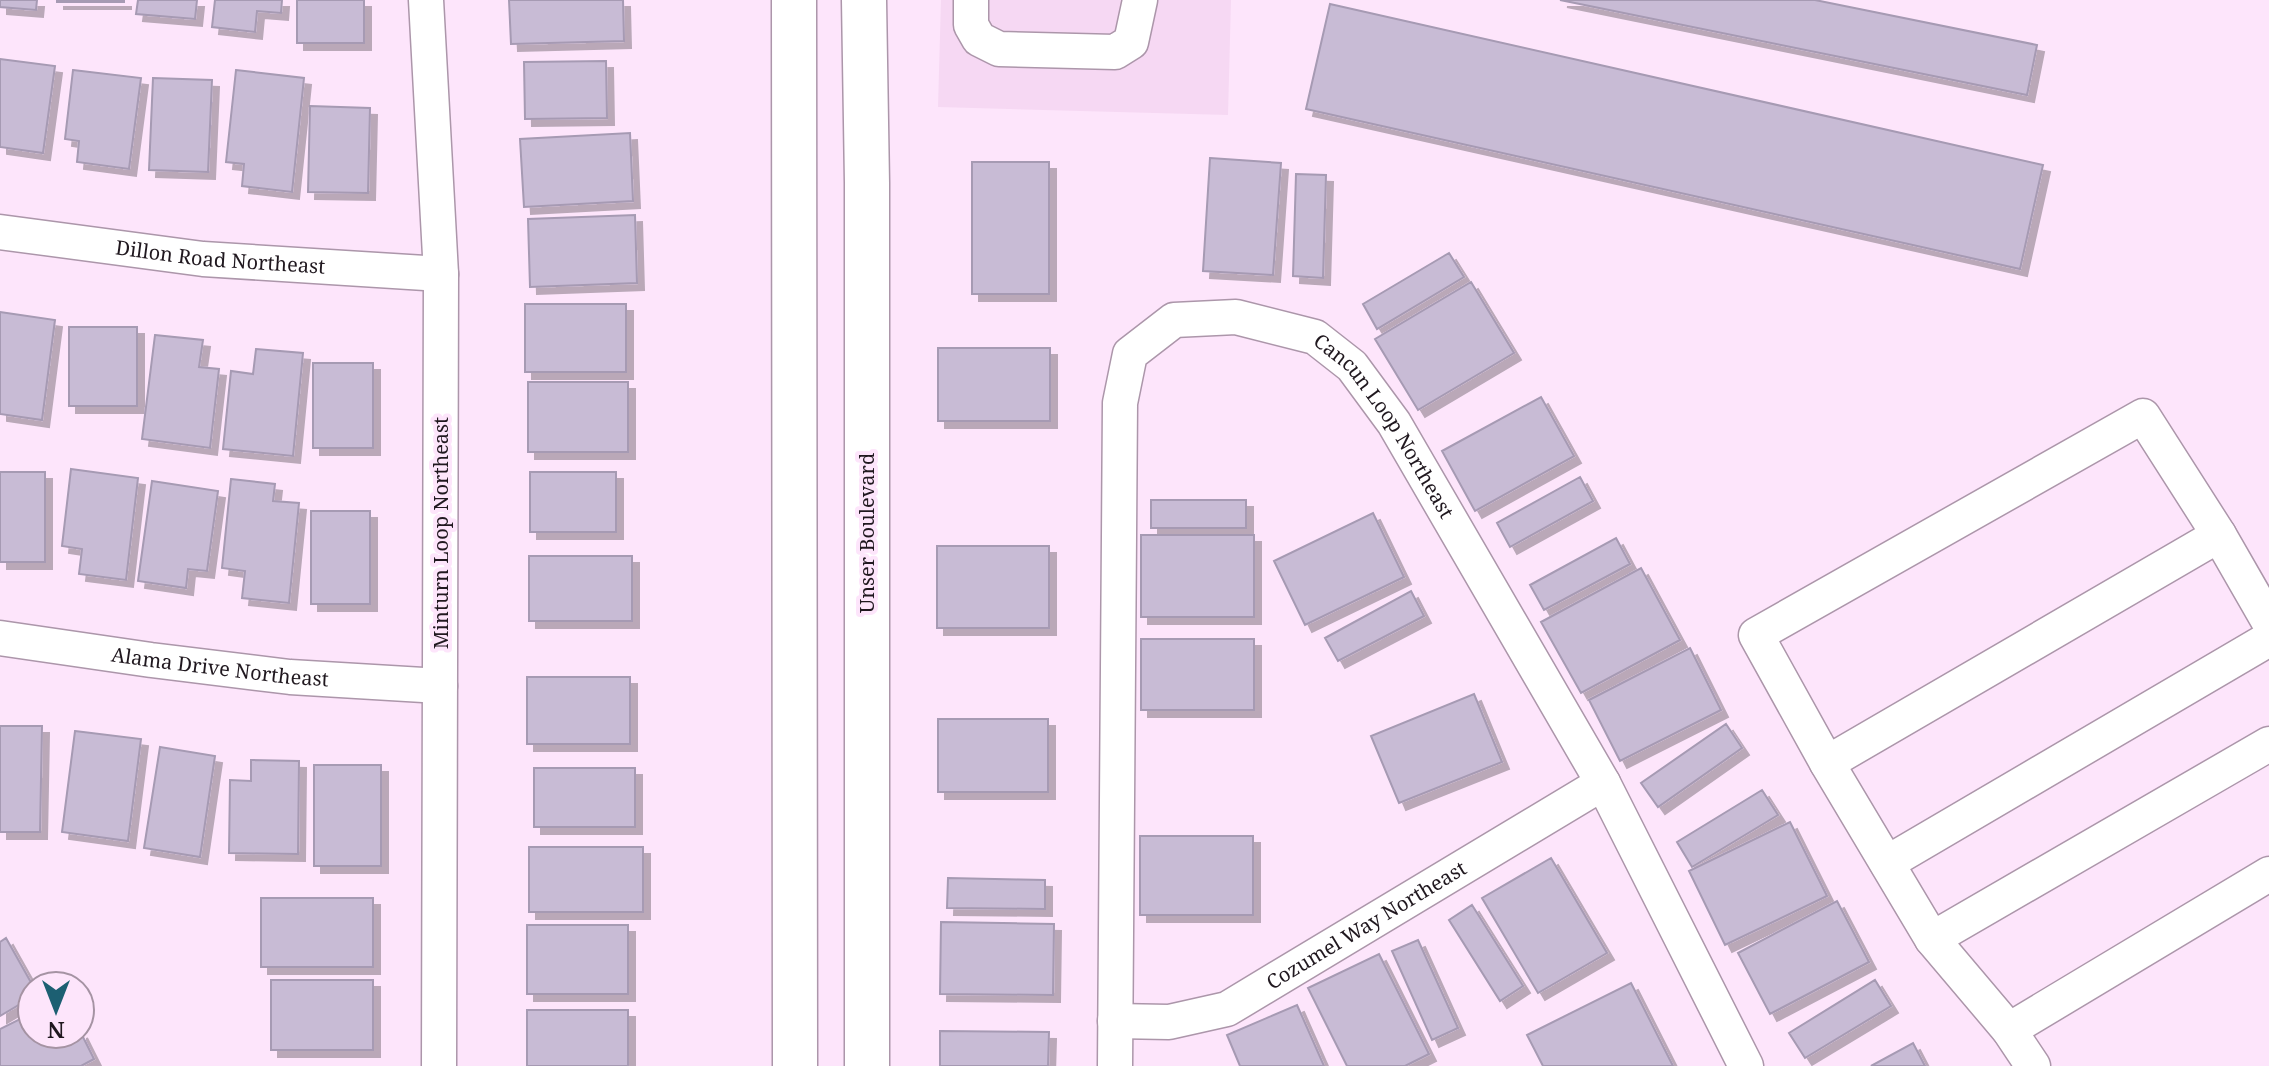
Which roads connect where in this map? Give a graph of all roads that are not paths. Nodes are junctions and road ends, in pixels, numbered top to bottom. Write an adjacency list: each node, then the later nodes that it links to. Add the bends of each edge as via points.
1 (426, 0): 7 (street, Minturn Loop Northeast)
2 (794, 0): 22 (main road)
3 (864, 0): 23 (main road, Unser Boulevard)
4 (971, 0): 5 (street, via 971,25 979,39 999,49 1073,52 1115,52 1131,42)
5 (1140, 0)
6 (0, 232): 7 (street, Dillon Road Northeast, via 203,259)
7 (441, 274): 12 (street, Minturn Loop Northeast)
8 (2219, 535): 9 (street); 14 (street); 14 (street, via 2143,416 1756,635)
9 (2269, 622)
10 (0, 638): 12 (street, Alama Drive Northeast, via 290,677)
11 (2269, 639): 16 (street)
12 (440, 686): 21 (street, Minturn Loop Northeast)
13 (2269, 744): 18 (street)
14 (1827, 763): 16 (street)
15 (1603, 783): 19 (street, Cozumel Way Northeast, via 1227,1009 1169,1022); 19 (street, Cancun Loop Northeast, via 1394,423 1352,366 1315,337 1236,317 1174,320 1130,354 1120,403); 25 (street, Cancun Loop Northeast)
16 (1887, 863): 18 (street)
17 (2269, 874): 20 (street)
18 (1932, 939): 20 (street)
19 (1115, 1021): 24 (street, Cancun Loop Northeast)
20 (2009, 1030): 26 (street)
21 (439, 1066)
22 (795, 1066)
23 (867, 1066)
24 (1115, 1066)
25 (1746, 1066)
26 (2033, 1066)

